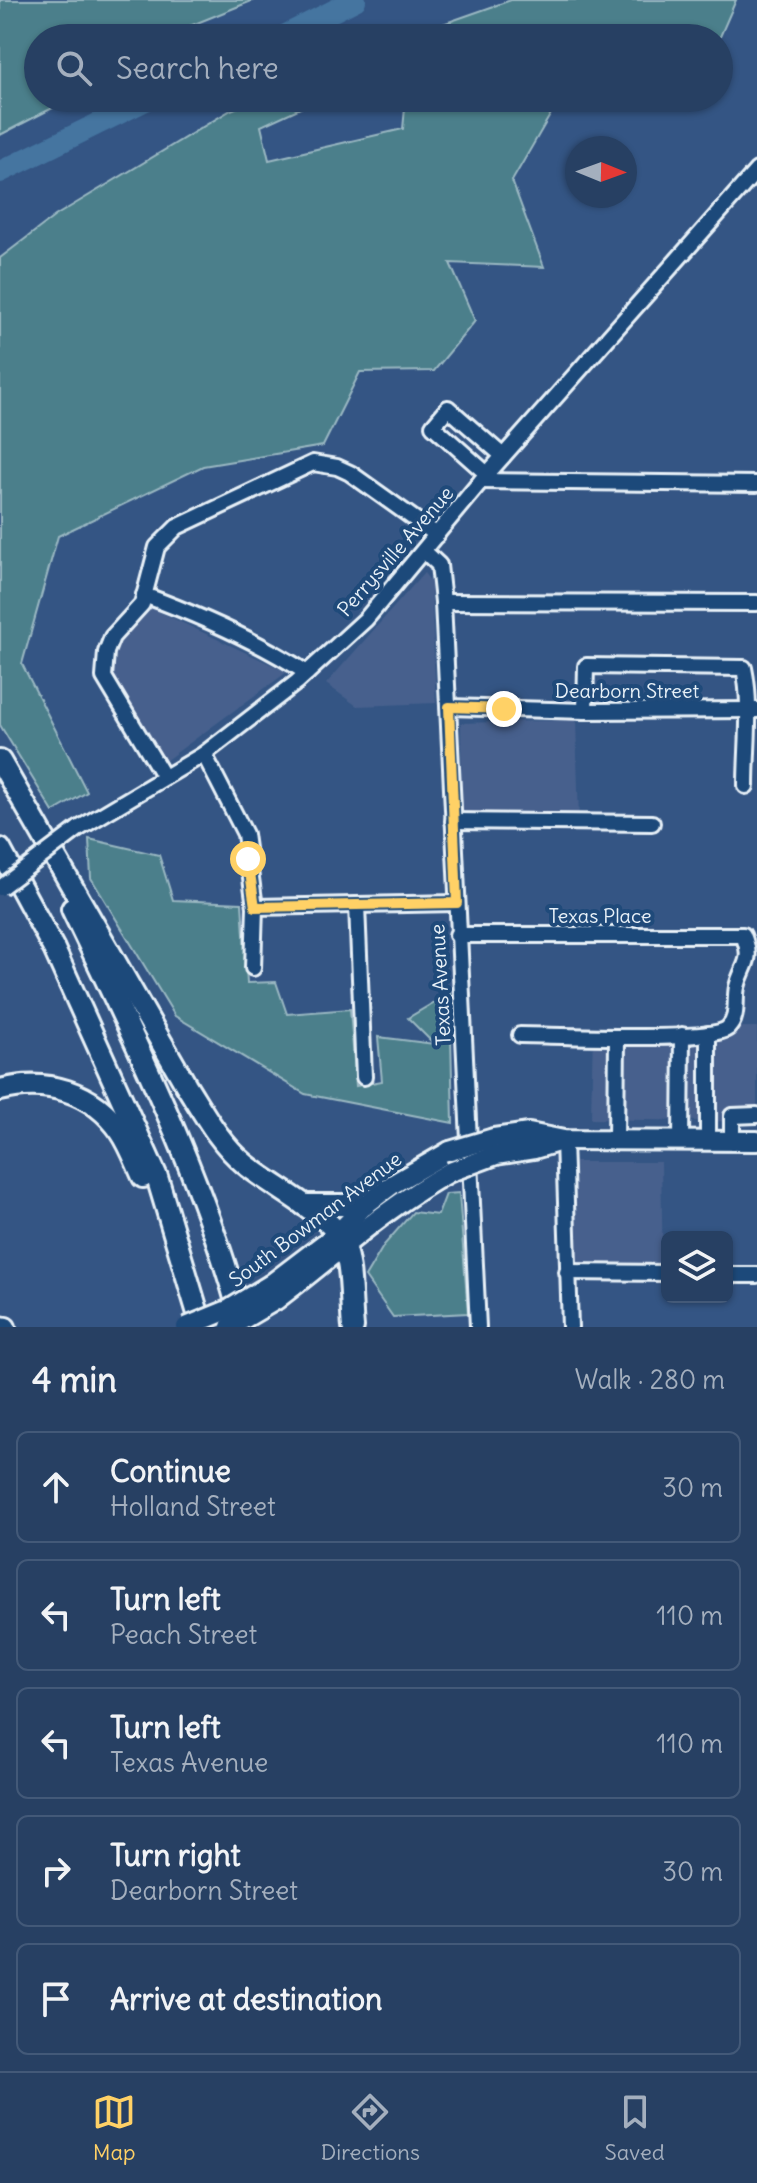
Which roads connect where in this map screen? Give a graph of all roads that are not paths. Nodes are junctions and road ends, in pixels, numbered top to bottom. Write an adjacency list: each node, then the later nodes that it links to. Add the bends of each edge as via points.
1 (757, 170): 2 (street, Perrysville Avenue)
2 (503, 456): 3 (street, Perrysville Avenue); 3 (street, via 448,408 433,426)
3 (484, 477): 4 (street); 5 (street, Perrysville Avenue)
4 (757, 484)
5 (437, 535): 6 (street, Perrysville Avenue); 7 (street, via 350,473 313,463 177,527 157,547)
6 (424, 551): 8 (street, Texas Avenue, via 439,565); 10 (street, Perrysville Avenue, via 366,619)
7 (144, 595): 10 (street, via 208,618); 16 (street, via 112,637 104,677)
8 (443, 602): 9 (street); 11 (street, Texas Avenue)
9 (757, 603)
10 (307, 673): 14 (street, Perrysville Avenue)
11 (449, 707): 13 (street, Dearborn Street); 19 (street, Texas Avenue)
12 (752, 710): 13 (street, Dearborn Street); 13 (street, via 744,668 586,666); 18 (street)
13 (585, 711)
14 (204, 754): 16 (street, Perrysville Avenue); 25 (street, via 245,834)
15 (0, 761): 42 (highway, via 216,1132 242,1162)
16 (164, 777): 22 (street, Perrysville Avenue, bridge, via 78,829)
17 (0, 785): 54 (highway, via 72,908 133,1035 198,1189)
18 (746, 786)
19 (453, 821): 20 (street); 23 (street, Texas Avenue)
20 (652, 823)
21 (0, 849): 45 (highway, via 123,1097 157,1177)
22 (0, 888)
23 (457, 903): 24 (street); 26 (street, Texas Avenue)
24 (357, 905): 25 (street); 32 (street)
25 (255, 907): 27 (street)
26 (457, 935): 28 (street, Texas Place, via 743,935 749,953 733,1021 725,1031); 56 (street, Texas Avenue)
27 (253, 968)
28 (708, 1034): 30 (street); 40 (street)
29 (520, 1035): 31 (street)
30 (682, 1035): 31 (street); 39 (street)
31 (617, 1038): 36 (street)
32 (364, 1077)
33 (0, 1090): 45 (highway, via 53,1086 101,1109 122,1132)
34 (757, 1115): 37 (street, via 732,1116)
35 (564, 1140): 36 (main road, South Bowman Avenue); 41 (main road, South Bowman Avenue, via 529,1133); 46 (street)
36 (616, 1141): 39 (main road, South Bowman Avenue)
37 (732, 1141): 38 (main road, South Bowman Avenue); 40 (main road, South Bowman Avenue)
38 (757, 1141)
39 (681, 1142): 40 (main road, South Bowman Avenue)
40 (708, 1142)
41 (495, 1146): 43 (main road, South Bowman Avenue, bridge, via 450,1151); 44 (main road, South Bowman Avenue, bridge)
42 (304, 1205): 43 (highway); 44 (highway)
43 (365, 1205): 44 (main road, South Bowman Avenue)
44 (341, 1241): 50 (main road, South Bowman Avenue); 55 (highway)
45 (183, 1263): 52 (highway)
46 (567, 1272): 47 (street); 57 (street)
47 (661, 1273)
48 (733, 1275): 49 (street)
49 (757, 1275)
50 (274, 1292): 51 (main road, South Bowman Avenue, bridge); 53 (main road, South Bowman Avenue, bridge)
51 (186, 1327)
52 (202, 1327)
53 (230, 1327)
54 (243, 1327)
55 (353, 1327)
56 (478, 1327)
57 (570, 1327)

